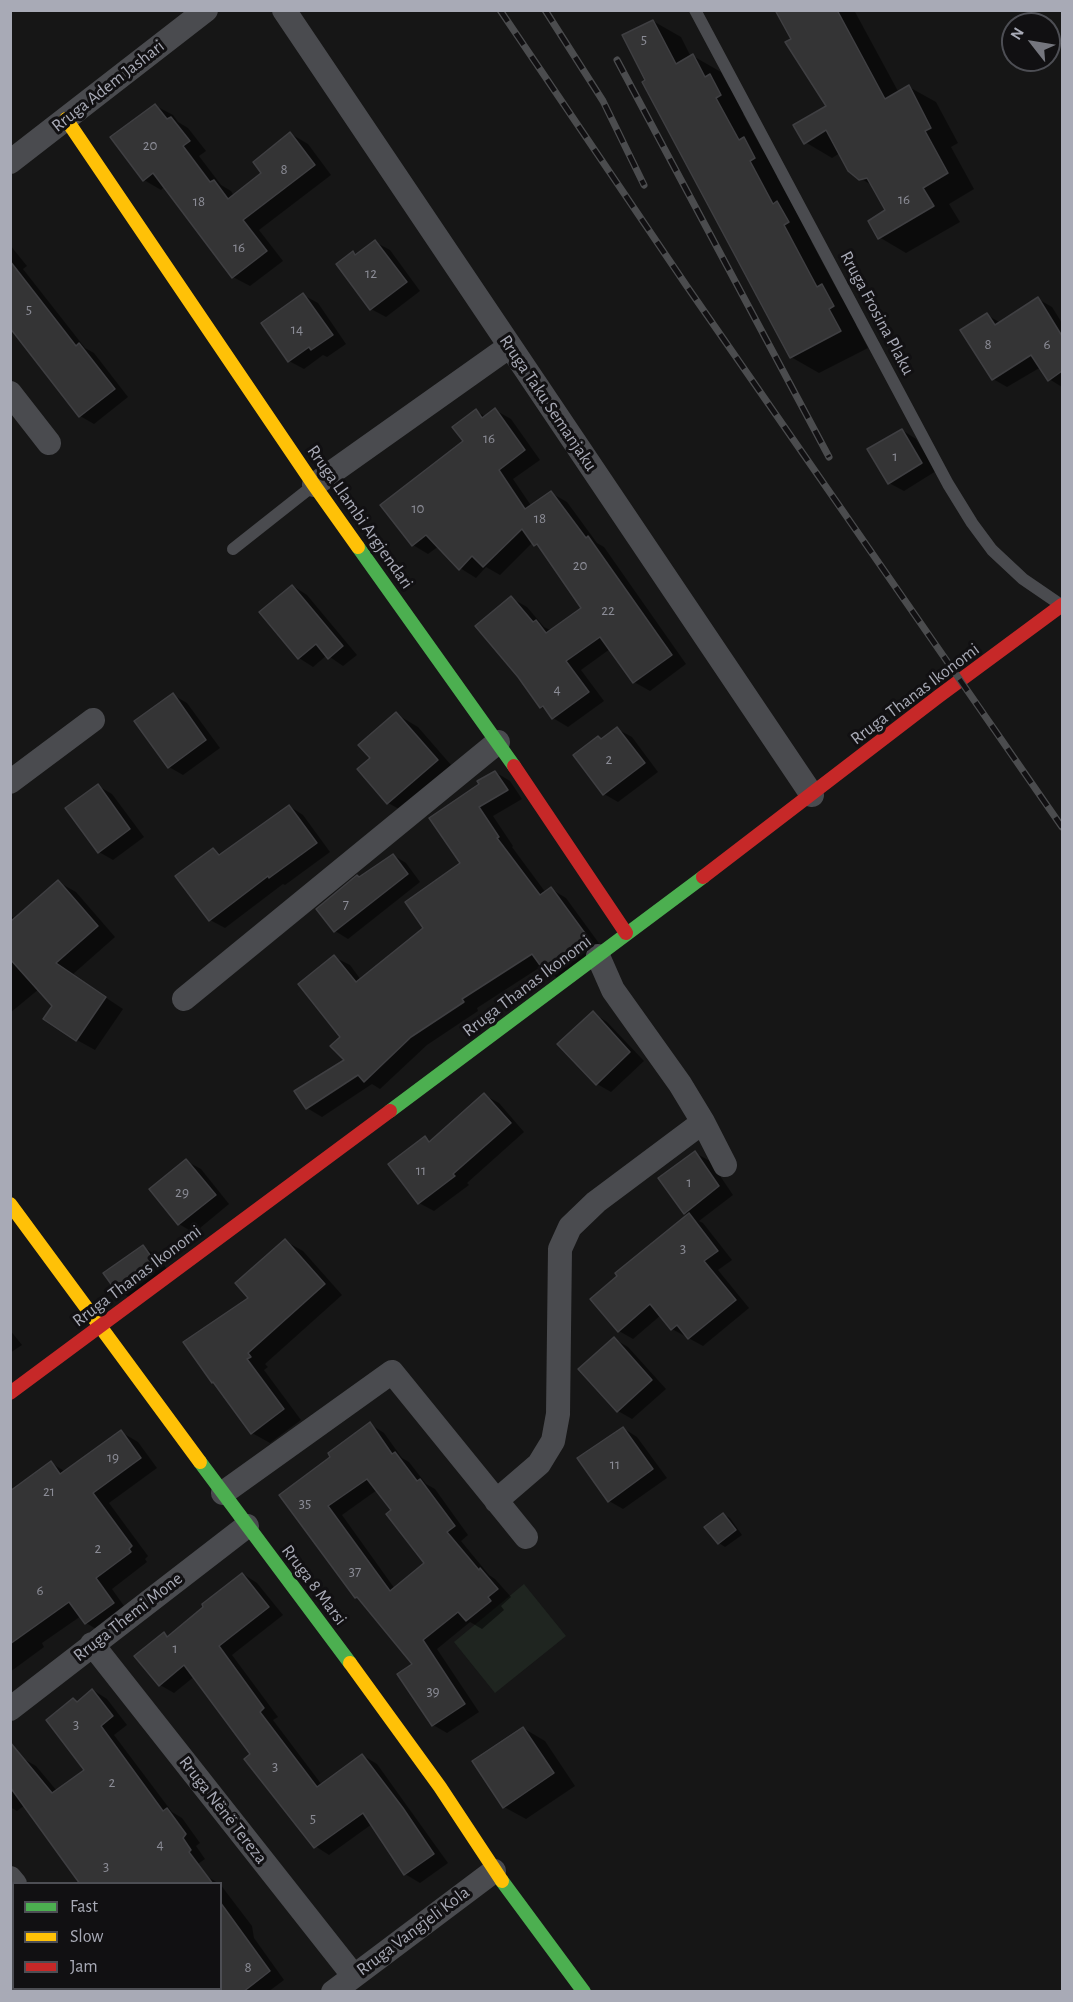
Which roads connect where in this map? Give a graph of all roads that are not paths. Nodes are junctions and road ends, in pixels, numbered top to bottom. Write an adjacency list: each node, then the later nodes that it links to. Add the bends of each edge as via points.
1 (206, 10): 4 (street, Rruga Adem Jashari)
2 (284, 10): 6 (street, Rruga Taku Semanjaku)
3 (695, 10): 11 (lane, Rruga Frosina Plaku, via 954,494 992,550 1023,579)
4 (66, 119): 5 (street, Rruga Adem Jashari); 9 (street, Rruga Llambi Argjendari)
5 (10, 162)
6 (510, 346): 9 (street); 15 (street, Rruga Taku Semanjaku)
7 (10, 393): 8 (street)
8 (49, 443)
9 (314, 485): 10 (lane); 13 (street, Rruga Llambi Argjendari)
10 (233, 549)
11 (1062, 606): 15 (street, Rruga Thanas Ikonomi)
12 (93, 720): 14 (street)
13 (498, 742): 16 (street, Rruga Llambi Argjendari); 18 (street)
14 (10, 782)
15 (812, 795): 16 (street, Rruga Thanas Ikonomi)
16 (626, 933): 17 (street, Rruga Thanas Ikonomi)
17 (598, 956): 19 (street, via 613,990); 22 (street, Rruga Thanas Ikonomi)
18 (184, 999)
19 (703, 1122): 20 (street); 25 (street, via 596,1202 570,1227 560,1249 558,1414 553,1441 539,1464)
20 (725, 1166)
21 (10, 1204): 22 (street, Rruga 8 Marsi)
22 (99, 1327): 23 (street, Rruga Thanas Ikonomi); 24 (street, Rruga 8 Marsi)
23 (10, 1393)
24 (223, 1493): 25 (street, via 392,1372); 26 (street, Rruga 8 Marsi)
25 (496, 1501): 27 (street)
26 (247, 1526): 28 (street, Rruga Themi Mone); 30 (street, Rruga 8 Marsi, via 440,1787)
27 (526, 1537)
28 (92, 1644): 29 (street, Rruga Themi Mone); 31 (street, Rruga Nënë Tereza)
29 (10, 1709)
30 (494, 1871): 31 (street, Rruga Vangjeli Kola); 32 (street, Rruga 8 Marsi)
31 (343, 1986)
32 (584, 1992)

